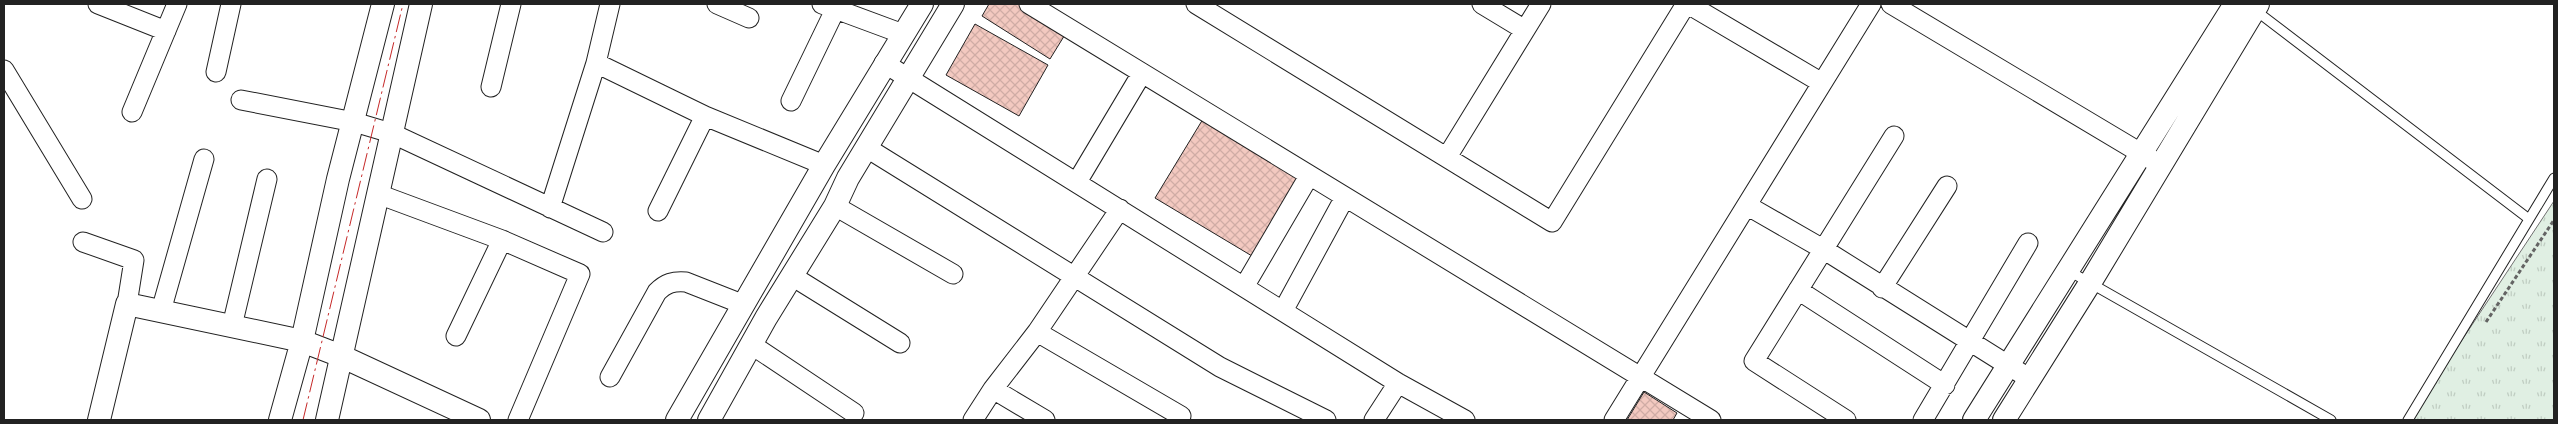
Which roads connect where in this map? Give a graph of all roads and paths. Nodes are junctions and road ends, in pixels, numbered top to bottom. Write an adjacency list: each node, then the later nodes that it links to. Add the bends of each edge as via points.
1 (98, 4): 22 (street)
2 (177, 4): 22 (street)
3 (231, 4): 27 (street)
4 (383, 4): 36 (street)
5 (421, 4): 37 (street)
6 (510, 4): 31 (street)
7 (610, 4): 24 (street)
8 (717, 4): 20 (street)
9 (922, 4): 23 (street)
10 (953, 4): 29 (street)
11 (1029, 4): 28 (street)
12 (1196, 4): 41 (street)
13 (1482, 4): 21 (street)
14 (1541, 4): 21 (street)
15 (1687, 4): 30 (street); 41 (street, via 1552,222)
16 (1871, 4): 30 (street)
17 (1891, 4): 40 (street)
18 (2249, 5): 40 (street); 44 (street); 58 (lane)
19 (829, 7): 23 (street); 33 (street)
20 (749, 18)
21 (1525, 30): 41 (street)
22 (166, 31): 34 (street)
23 (903, 34): 25 (street)
24 (596, 63): 35 (street); 55 (street)
25 (884, 63): 29 (street); 43 (street)
26 (4, 70): 52 (street)
27 (216, 72)
28 (1142, 73): 45 (street); 48 (street)
29 (908, 79): 39 (street); 48 (street)
30 (1822, 83): 54 (street)
31 (491, 87)
32 (241, 100): 36 (street)
33 (792, 101)
34 (132, 112)
35 (705, 116): 43 (street); 57 (street)
36 (354, 122): 37 (street); 79 (street)
37 (391, 133): 50 (street); 55 (street)
38 (1894, 136): 63 (street)
39 (867, 148): 53 (street); 67 (street)
40 (2140, 153): 44 (street); 64 (street)
41 (1447, 157)
42 (204, 159): 74 (street)
43 (824, 165): 73 (street)
44 (2161, 165): 68 (street)
45 (1309, 176): 51 (street); 69 (street)
46 (2554, 178): 58 (lane)
47 (267, 179): 76 (street)
48 (1077, 182): 56 (street)
49 (1948, 186): 70 (street)
50 (378, 194): 60 (street); 83 (street)
51 (1345, 197): 75 (street); 86 (street)
52 (82, 199)
53 (835, 206): 65 (street); 66 (street)
54 (1748, 206): 63 (street); 86 (street)
55 (550, 208): 59 (street)
56 (1120, 209): 67 (street); 69 (street)
57 (658, 211)
58 (2529, 219): 112 (lane)
59 (603, 232)
60 (502, 240): 78 (street); 97 (street, via 580,274)
61 (83, 242): 72 (street, via 134,260)
62 (2028, 243): 80 (street)
63 (1823, 249): 70 (street); 71 (street)
64 (2069, 271): 68 (lane); 84 (street)
65 (953, 274)
66 (792, 276): 81 (street); 82 (street)
67 (1074, 276): 77 (street); 102 (street, via 1220,366)
68 (2090, 283): 87 (street); 111 (lane)
69 (1244, 287): 75 (street)
70 (1882, 288): 80 (street)
71 (1798, 290): 89 (street); 107 (street, via 1754,362)
72 (127, 304): 74 (street); 93 (street)
73 (742, 304): 85 (street, via 686,282 665,284); 98 (street)
74 (161, 311): 76 (street)
75 (1283, 311): 88 (street)
76 (232, 326): 79 (street)
77 (1037, 332): 90 (street); 92 (street)
78 (456, 336)
79 (302, 341): 83 (street); 94 (street)
80 (1968, 341): 84 (street); 89 (street)
81 (900, 343)
82 (752, 345): 91 (street); 99 (street)
83 (341, 356): 95 (street); 96 (street)
84 (2010, 366): 87 (street); 109 (street)
85 (610, 377)
86 (1641, 378): 105 (street); 106 (street)
87 (2030, 379): 110 (street)
88 (1398, 383): 103 (street); 104 (street)
89 (1945, 385): 108 (street)
90 (993, 388): 100 (street); 101 (street)
91 (854, 413)
92 (1182, 416)
93 (99, 420)
94 (280, 420)
95 (327, 420)
96 (479, 420)
97 (518, 420)
98 (677, 420)
99 (709, 420)
100 (973, 420)
101 (1045, 420)
102 (1326, 420)
103 (1374, 420)
104 (1465, 420)
105 (1614, 420)
106 (1712, 420)
107 (1846, 420)
108 (1923, 420)
109 (1974, 420)
110 (2004, 420)
111 (2331, 420)
112 (2408, 420)

